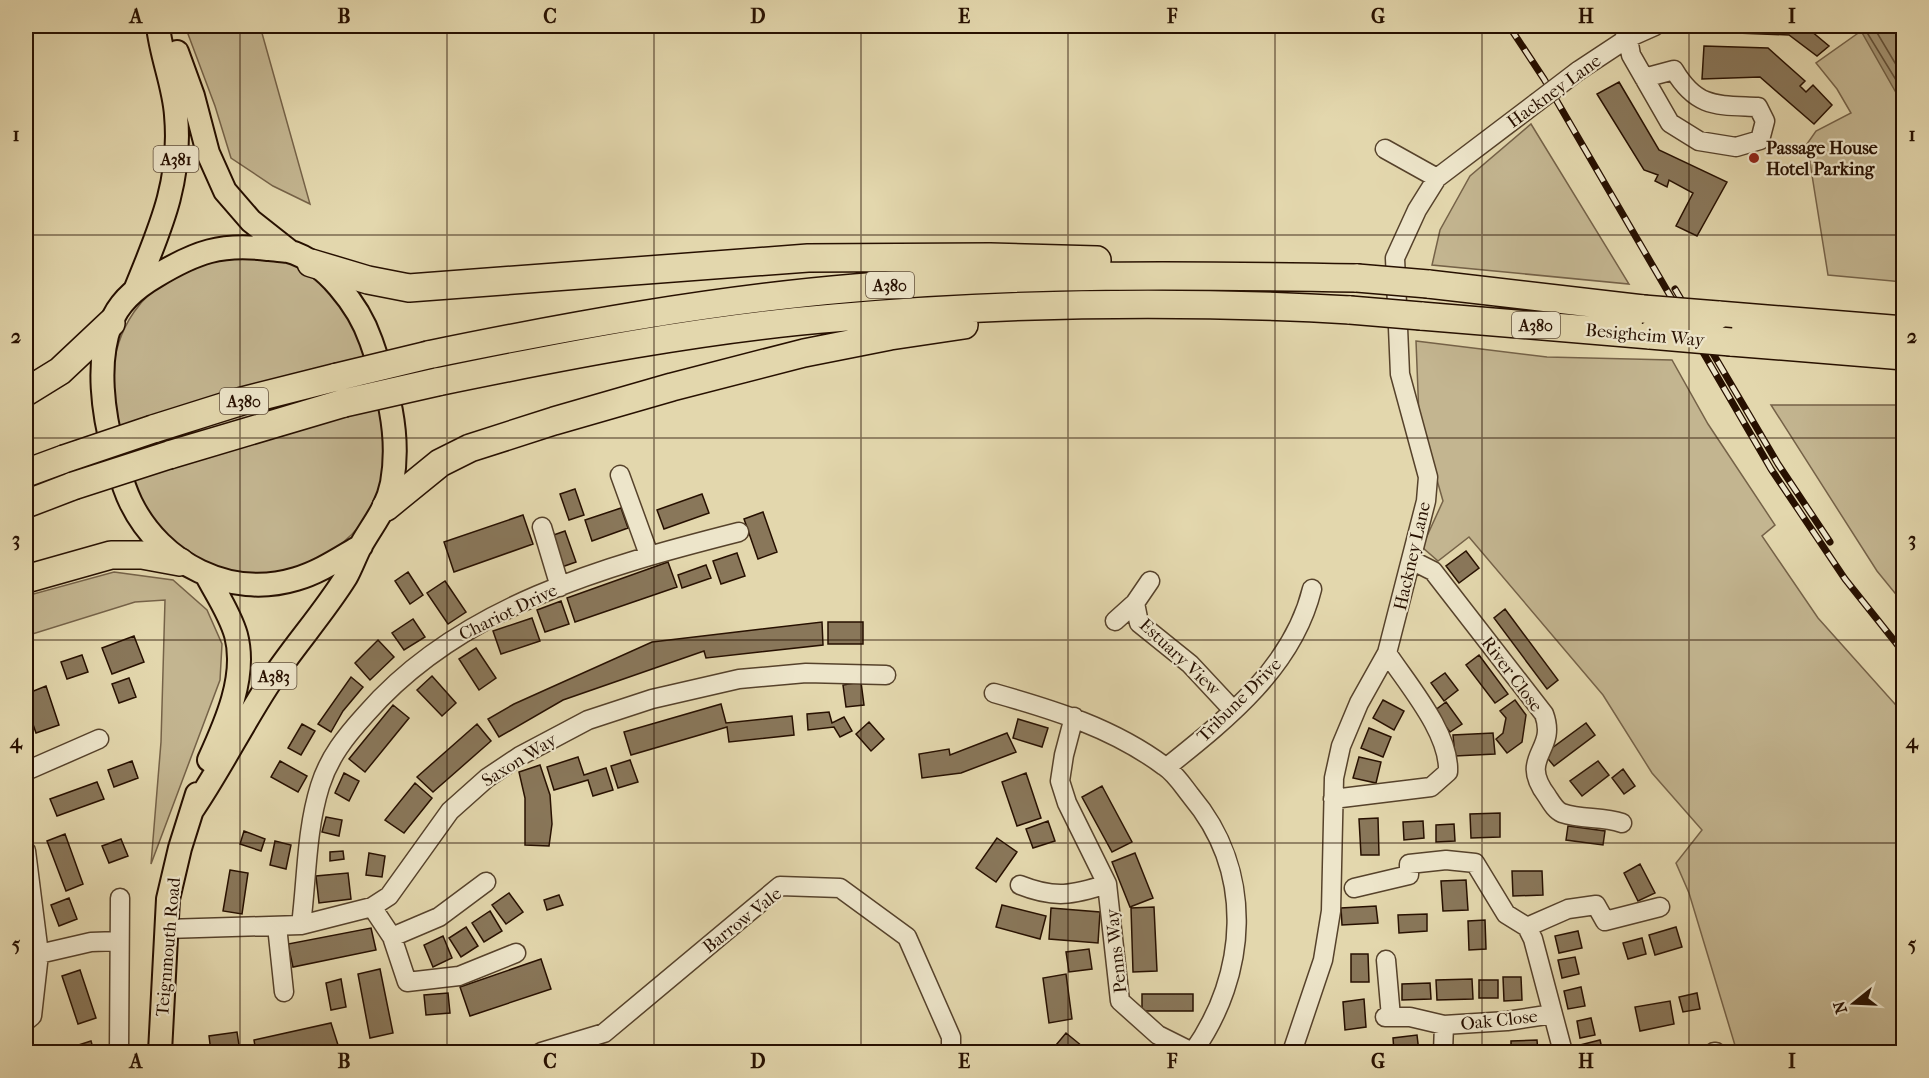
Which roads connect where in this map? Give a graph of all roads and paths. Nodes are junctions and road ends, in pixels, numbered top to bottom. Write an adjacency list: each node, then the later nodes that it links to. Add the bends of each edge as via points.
1 (158, 26): 10 (main road, A381, via 176,116 175,166 164,220)
2 (168, 26): 8 (main road, A381, via 215,173 235,205)
3 (1655, 26): 4 (street, Hackney Lane)
4 (1625, 32): 5 (street, via 1631,55); 7 (street, Hackney Lane, bridge)
5 (1644, 78): 5 (street, via 1674,70 1684,87 1708,104 1758,107 1765,121 1760,140 1736,147 1700,141 1670,123)
6 (1385, 149): 7 (street)
7 (1437, 178): 23 (street, Hackney Lane, via 1395,258 1400,374 1428,477)
8 (300, 257): 9 (highway, A380, via 368,280 409,288 719,263 884,256 1106,260); 10 (main road, via 246,246 214,249 179,262); 18 (main road, via 346,295 367,329 392,408 395,433)
9 (1190, 275): 13 (highway, Besigheim Way / A380, bridge, via 1357,278 1428,284 1718,315); 15 (highway, A380, bridge, via 993,279 856,287 648,315 429,355 242,401)
10 (136, 288): 12 (main road)
11 (1119, 303): 13 (highway, Besigheim Way / A380, bridge, via 1350,310 1731,342); 17 (highway, A380, bridge, via 821,319 581,354 344,403 169,455); 18 (highway, A380, via 1029,320 890,336 672,387 470,448 440,463)
12 (111, 322): 14 (highway, via 60,371); 24 (main road, via 102,383 110,440 131,503 149,532)
13 (1899, 343)
14 (26, 392)
15 (26, 473)
16 (620, 475): 22 (street)
17 (26, 504)
18 (386, 507): 21 (main road, Teignmouth Road)
19 (542, 527): 28 (street)
20 (739, 532): 22 (street, Chariot Drive)
21 (361, 546): 25 (main road, via 319,570 281,584 246,585); 41 (main road, Teignmouth Road / A383, via 345,577 268,685)
22 (649, 555): 28 (street, Chariot Drive)
23 (1411, 560): 32 (street, Hackney Lane); 42 (street, River Close, via 1433,571 1544,714 1549,728 1533,764 1537,783 1559,812)
24 (180, 562): 25 (main road); 26 (highway, via 142,555 111,555)
25 (207, 576): 41 (main road, Teignmouth Road / A383, via 236,634 237,669 233,697)
26 (26, 579)
27 (1150, 581): 30 (street, Estuary View)
28 (560, 586): 51 (street, Chariot Drive, via 472,626 427,656 384,693 337,746 321,784 309,831)
29 (1312, 589): 35 (street, Tribune Drive, via 1303,620 1288,649 1270,673)
30 (1135, 603): 31 (street, Estuary View); 35 (street, Estuary View, via 1139,623 1190,664)
31 (1115, 621)
32 (1387, 653): 40 (street, Hackney Lane, via 1341,746); 40 (street, via 1444,742 1448,772 1431,788)
33 (886, 675): 49 (street, Saxon Way, via 806,673 739,679 652,699 588,720 487,778 450,811 389,896)
34 (994, 693): 36 (street)
35 (1232, 709): 38 (street, Tribune Drive)
36 (1074, 717): 38 (street, via 1130,742); 45 (street, Penns Way, via 1060,781)
37 (99, 739): 39 (street)
38 (1167, 767): 68 (street, via 1208,816 1223,848 1233,884 1239,932 1228,982 1211,1026)
39 (26, 771)
40 (1333, 799): 69 (street, Hackney Lane, via 1331,910 1323,960)
41 (193, 809): 54 (main road, Teignmouth Road / A383, via 173,877)
42 (1622, 823)
43 (26, 851): 58 (street)
44 (486, 882): 55 (street, via 439,917)
45 (1107, 884): 46 (street, Penns Way, via 1055,896); 68 (street, Penns Way, via 1120,1001 1158,1035)
46 (1020, 885)
47 (1354, 888): 53 (street, via 1409,875 1408,864 1446,860 1475,863 1506,914)
48 (120, 898): 56 (street)
49 (372, 907): 51 (street, Saxon Way); 55 (street)
50 (1660, 907): 53 (street, via 1605,921 1596,905 1586,906 1568,909)
51 (301, 925): 52 (street, Saxon Way)
52 (277, 926): 54 (street, Saxon Way); 60 (street)
53 (1527, 927): 61 (street)
54 (166, 929): 65 (main road, Teignmouth Road / A383)
55 (393, 937): 57 (street, via 406,982 459,976)
56 (119, 942): 58 (street, via 91,942); 64 (street)
57 (516, 953)
58 (39, 954): 62 (street, via 32,1016)
59 (1386, 960): 63 (street, Oak Close, via 1388,1017 1410,1017)
60 (284, 992)
61 (1553, 1014): 63 (street, Oak Close); 71 (street)
62 (26, 1021)
63 (1444, 1025): 70 (street, Oak Close)
64 (118, 1053)
65 (160, 1053)
66 (541, 1053): 67 (street, Barrow Vale, via 604,1033 780,886 840,888 907,936 951,1037)
67 (951, 1053)
68 (1193, 1053)
69 (1292, 1053)
70 (1443, 1053)
71 (1563, 1053)

